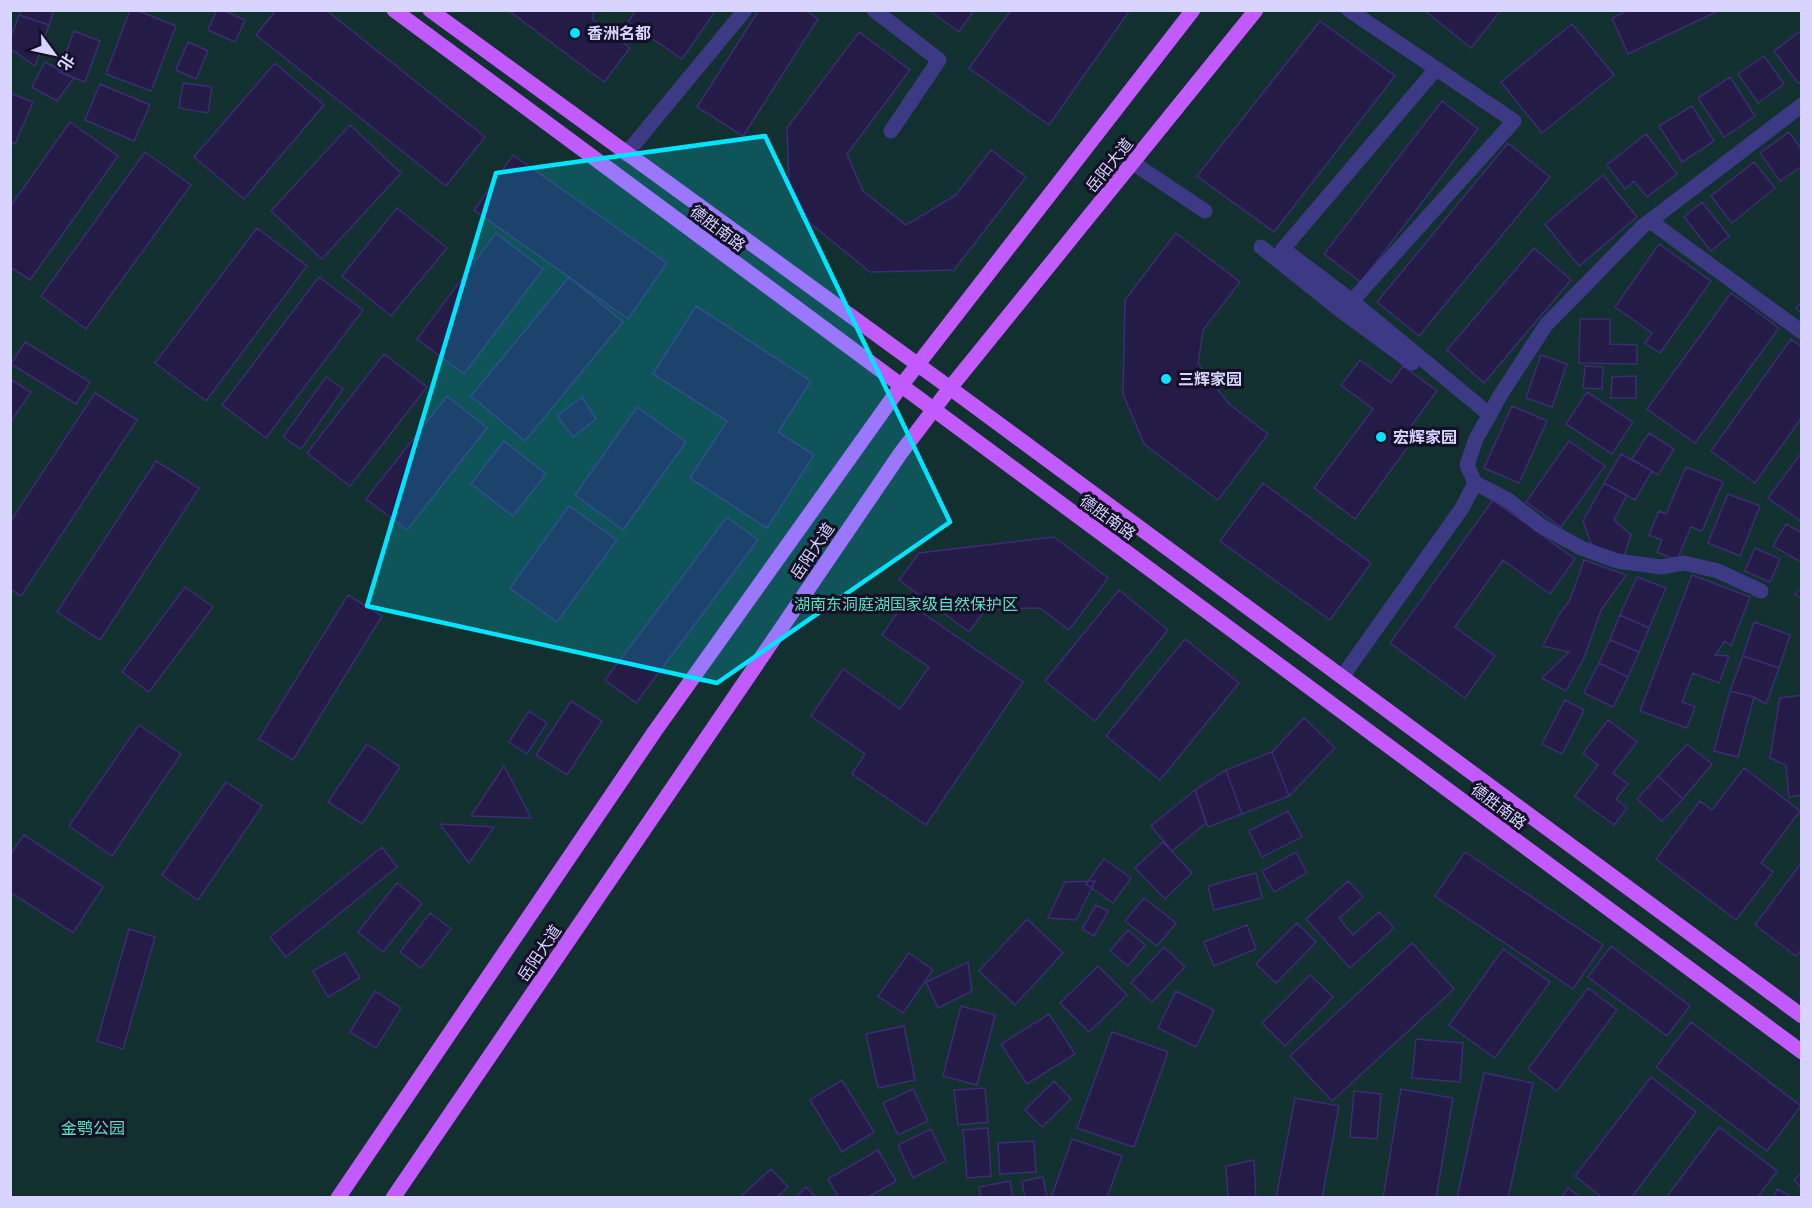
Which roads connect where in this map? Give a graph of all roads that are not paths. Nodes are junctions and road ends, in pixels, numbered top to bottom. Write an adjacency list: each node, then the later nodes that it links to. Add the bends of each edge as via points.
1 (394, 10): 19 (main road, 德胜南路)
2 (430, 10): 11 (main road, 德胜南路)
3 (745, 10): 11 (street)
4 (874, 10): 10 (street, via 939,60)
5 (1193, 10): 18 (main road, 岳阳大道)
6 (1256, 10): 12 (main road, 岳阳大道)
7 (1349, 10): 8 (street)
8 (1436, 69): 16 (street, via 1283,249); 16 (street, via 1514,121)
9 (1802, 105): 14 (street)
10 (891, 130)
11 (626, 154): 18 (main road, 德胜南路)
12 (1133, 163): 13 (street); 20 (main road, 岳阳大道)
13 (1205, 211)
14 (1650, 221): 17 (street); 22 (street, via 1546,326)
15 (1261, 247): 22 (street, via 1468,404)
16 (1352, 301): 22 (street)
17 (1802, 332)
18 (917, 364): 19 (main road, 岳阳大道); 20 (main road, 德胜南路)
19 (901, 386): 21 (main road, 德胜南路); 28 (main road, 岳阳大道, via 655,731)
20 (950, 388): 21 (main road, 岳阳大道); 25 (main road, 德胜南路)
21 (934, 410): 27 (main road, 德胜南路); 29 (main road, 岳阳大道, via 900,454)
22 (1490, 415): 23 (street, via 1467,465)
23 (1474, 483): 24 (street, via 1508,500 1540,525 1581,548 1617,561 1661,567 1684,563 1718,571); 25 (street, via 1462,508)
24 (1761, 591)
25 (1342, 677): 26 (main road, 德胜南路)
26 (1802, 1016)
27 (1802, 1052)
28 (338, 1197)
29 (393, 1197)

